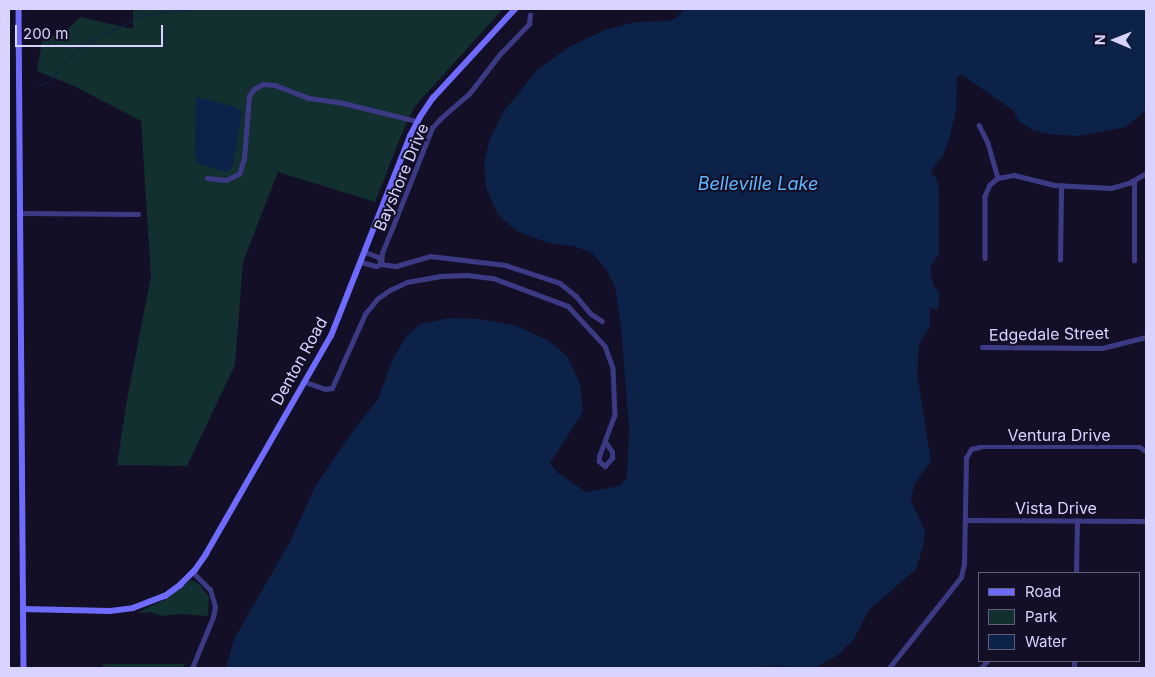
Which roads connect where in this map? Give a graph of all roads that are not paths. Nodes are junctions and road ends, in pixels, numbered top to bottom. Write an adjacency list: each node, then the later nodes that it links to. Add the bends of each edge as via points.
1 (19, 9): 11 (street)
2 (514, 9): 4 (street, Denton Road)
3 (530, 15): 18 (street, Bayshore Drive, via 529,24 469,94 432,128 382,253)
4 (417, 121): 7 (street, via 309,98 275,85 262,84 249,96 244,159 239,174 226,180); 13 (street, Denton Road)
5 (979, 125): 8 (street)
6 (1146, 172): 9 (street)
7 (207, 178)
8 (998, 178): 10 (street, via 1014,175); 14 (street, via 985,196)
9 (1134, 181): 10 (street, via 1112,188); 16 (street)
10 (1061, 186): 15 (street)
11 (22, 213): 12 (street); 30 (street)
12 (138, 214)
13 (365, 252): 17 (street, Denton Road); 18 (street, via 379,257)
14 (985, 258)
15 (1060, 260)
16 (1134, 261)
17 (361, 262): 18 (street, via 376,266); 22 (street, Denton Road, via 331,336)
18 (382, 264): 19 (street, via 396,266 430,256 506,264 560,283)
19 (602, 321)
20 (1146, 337): 21 (street, Edgedale Street, via 1102,348)
21 (982, 347)
22 (305, 382): 23 (street, via 332,388 365,314 377,299 390,290 407,282 440,276 493,278 568,306 605,346 613,368 615,415); 29 (street, Denton Road)
23 (606, 443): 23 (street, via 599,461 605,466 612,458)
24 (1146, 451): 25 (street, Ventura Drive, via 1140,447 980,447 971,450 966,458)
25 (965, 520): 26 (street, Vista Drive); 33 (street, via 961,577)
26 (1077, 521): 27 (street, Vista Drive); 28 (street)
27 (1146, 521)
28 (1076, 572)
29 (193, 573): 30 (street, Denton Road, via 165,596 133,608 110,611); 32 (street, via 210,590 215,606)
30 (23, 609): 31 (street)
31 (24, 668)
32 (192, 668)
33 (889, 668)

